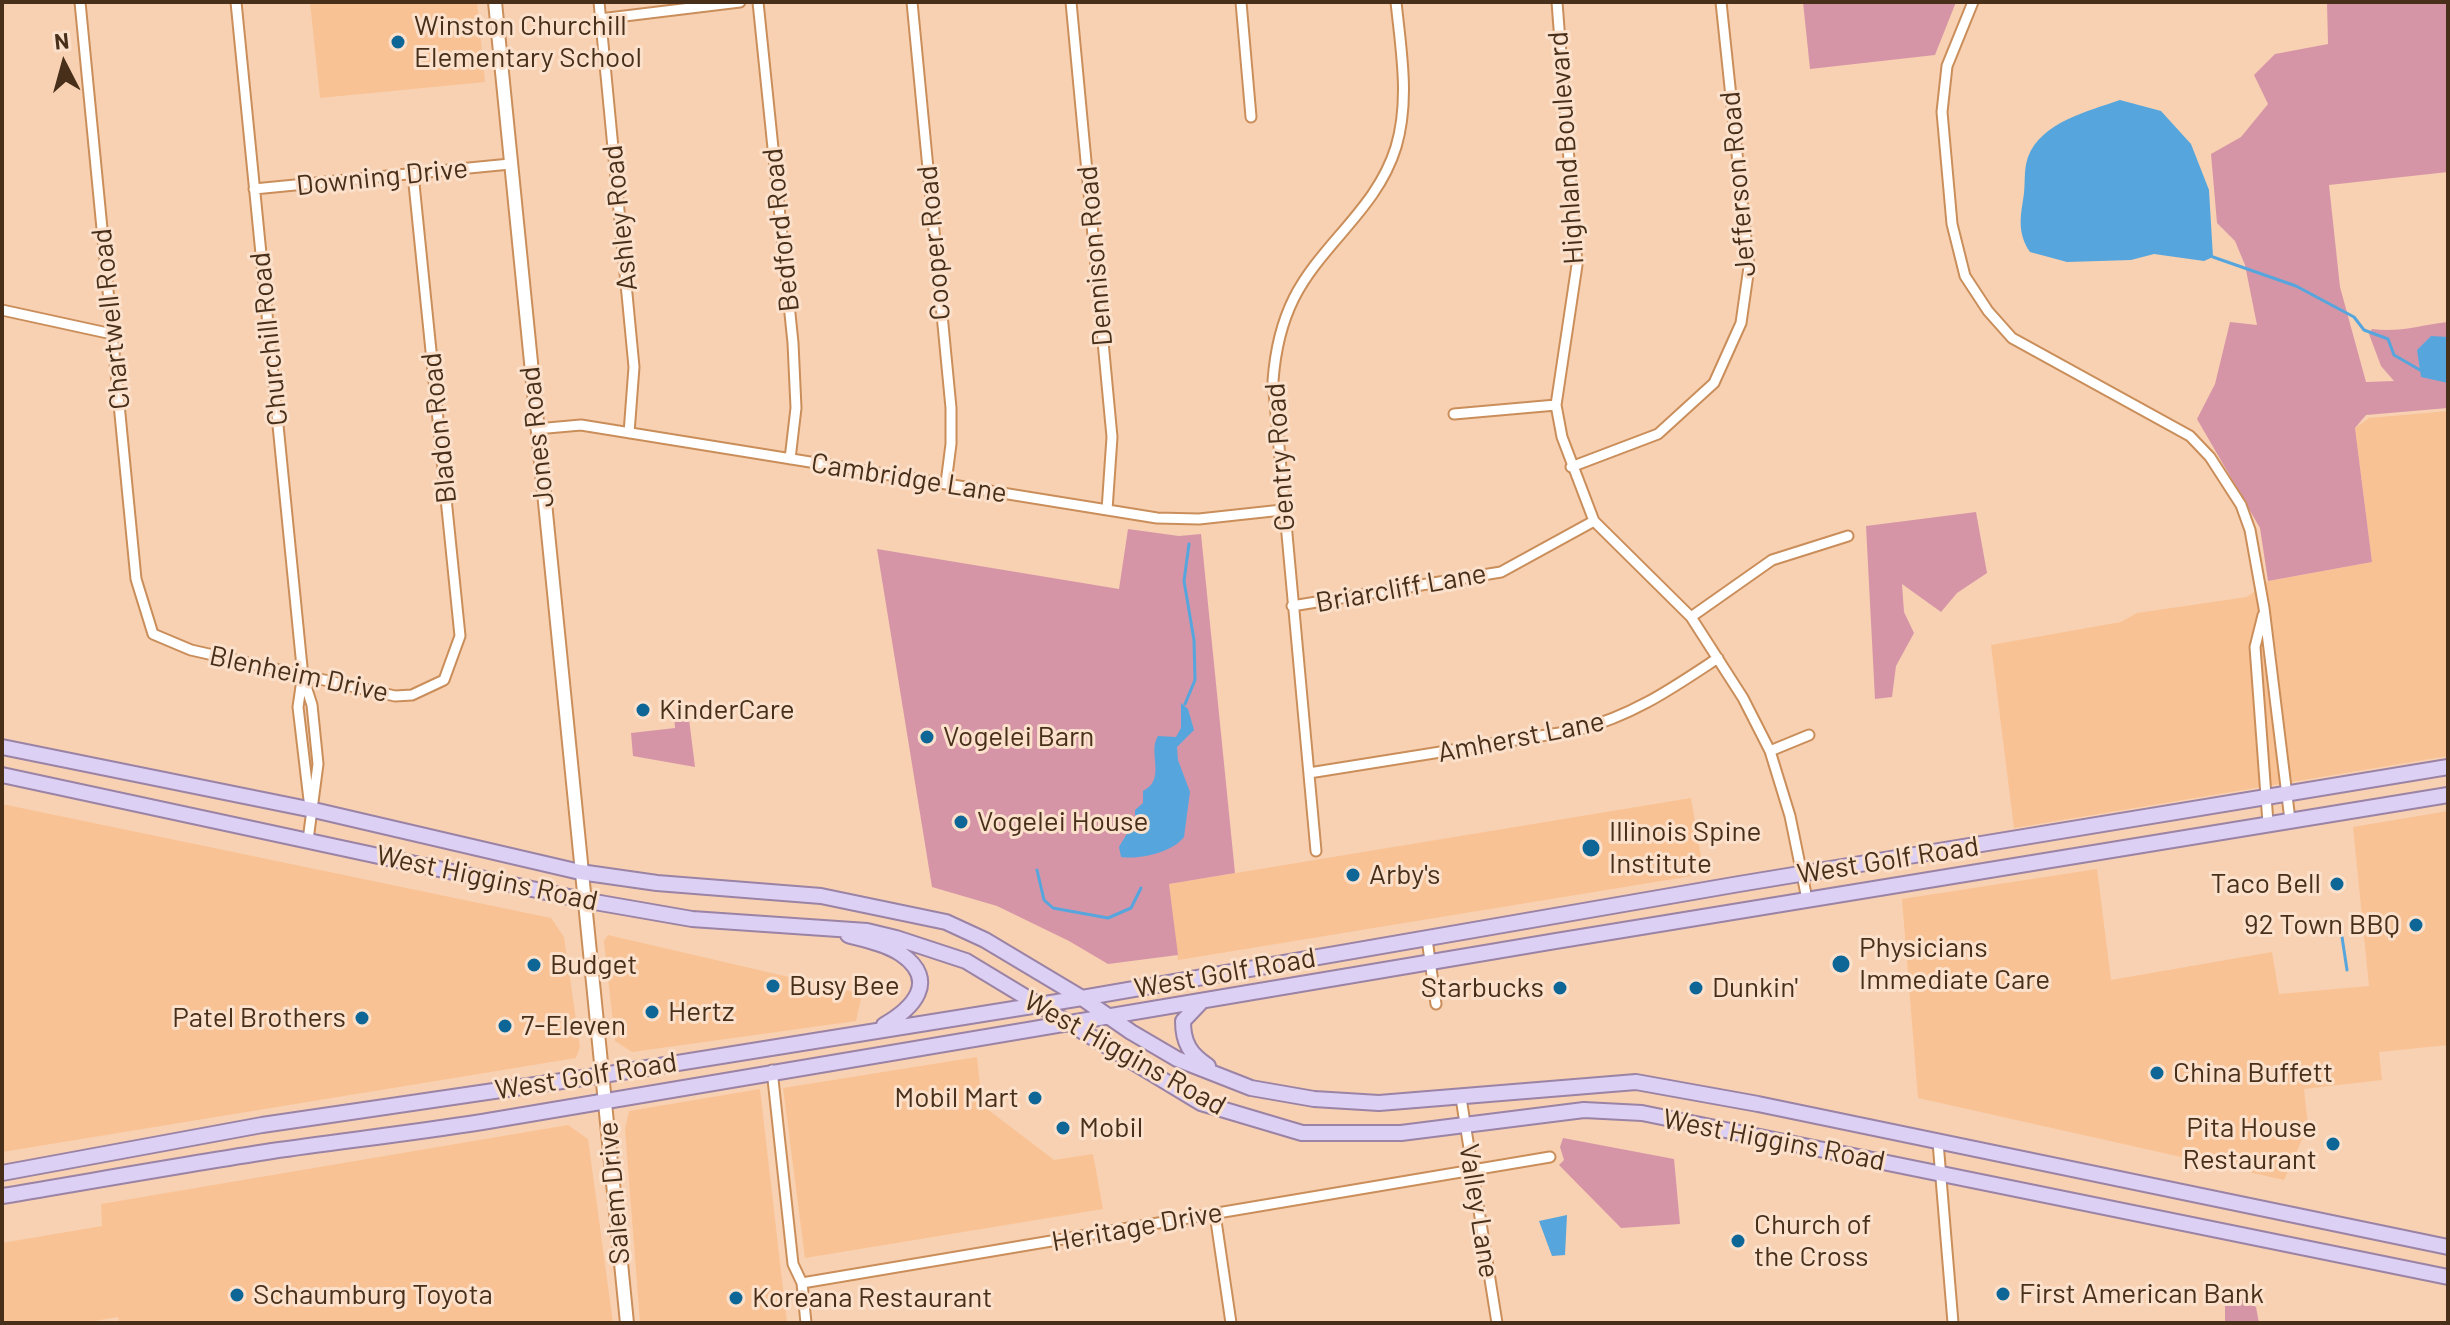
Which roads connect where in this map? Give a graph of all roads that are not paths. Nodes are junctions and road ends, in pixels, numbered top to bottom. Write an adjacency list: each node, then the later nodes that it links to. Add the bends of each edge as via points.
1 (80, 2): 20 (street, Chartwell Road)
2 (236, 2): 18 (street, Churchill Road)
3 (495, 2): 16 (street, Jones Road)
4 (599, 2): 14 (street, Ashley Road)
5 (740, 2): 14 (street)
6 (758, 2): 25 (street, Bedford Road, via 793,343 796,408)
7 (912, 2): 27 (street, Cooper Road, via 951,408)
8 (1071, 2): 28 (street, Dennison Road, via 1112,437)
9 (1241, 2): 15 (street)
10 (1396, 2): 29 (street, Gentry Road, via 1404,96 1395,149 1365,209 1302,286 1279,340 1273,381)
11 (1557, 2): 21 (street, Highland Boulevard, via 1577,265)
12 (1721, 2): 26 (street, Jefferson Road, via 1749,267 1741,323 1714,383 1658,434)
13 (1973, 2): 33 (street, via 1947,66 1942,112 1952,224 1965,276 2012,338 2165,420 2210,457 2241,505 2250,530)
14 (600, 19): 24 (street, Ashley Road, via 634,367)
15 (1251, 117)
16 (510, 164): 17 (street, Downing Drive); 23 (street, Jones Road)
17 (413, 174): 18 (street, Downing Drive); 38 (street, Bladon Road, via 460,636)
18 (254, 189): 37 (street, Churchill Road)
19 (2, 310): 20 (street)
20 (112, 334): 35 (street, Chartwell Road, via 136,579)
21 (1556, 405): 22 (street); 26 (street, Highland Boulevard)
22 (1454, 414)
23 (536, 429): 24 (street, Cambridge Lane, via 581,425); 53 (street, Jones Road)
24 (629, 433): 25 (street, Cambridge Lane)
25 (790, 459): 27 (street, Cambridge Lane)
26 (1571, 467): 30 (street, Highland Boulevard)
27 (946, 483): 28 (street, Cambridge Lane)
28 (1107, 510): 29 (street, Cambridge Lane, via 1184,519)
29 (1282, 510): 32 (street, Gentry Road)
30 (1594, 521): 32 (street, Briarcliff Lane, via 1501,572); 34 (street, Highland Boulevard)
31 (1848, 536): 34 (street, via 1772,560)
32 (1292, 606): 43 (street, Gentry Road)
33 (2264, 608): 45 (street); 47 (street, via 2255,647)
34 (1691, 617): 36 (street, Highland Boulevard)
35 (153, 634): 37 (street, Blenheim Drive, via 191,650)
36 (1718, 658): 41 (street, Highland Boulevard); 43 (street, Amherst Lane, via 1636,711 1607,722)
37 (303, 677): 38 (street, Blenheim Drive, via 395,696 412,695); 48 (street, Churchill Road, via 298,707); 48 (street, Churchill Road, via 312,705 318,764)
38 (444, 680)
39 (1809, 735): 41 (street)
40 (2, 747): 48 (main road, West Higgins Road)
41 (1770, 751): 54 (street, Highland Boulevard)
42 (2448, 767): 45 (main road, West Golf Road)
43 (1309, 773): 52 (street, Gentry Road)
44 (2, 775): 51 (main road, West Higgins Road)
45 (2286, 794): 47 (main road, West Golf Road); 49 (street)
46 (2448, 795): 49 (main road, West Golf Road)
47 (2264, 797): 50 (street); 54 (main road, West Golf Road)
48 (311, 809): 51 (street, Churchill Road); 53 (main road, West Higgins Road)
49 (2290, 820): 50 (main road, West Golf Road)
50 (2268, 823): 55 (main road, West Golf Road)
51 (308, 840): 56 (main road, West Higgins Road)
52 (1316, 851)
53 (580, 872): 56 (street, Salem Drive); 60 (main road, West Higgins Road, via 821,896 946,922)
54 (1802, 874): 55 (street, Highland Boulevard); 58 (main road, West Golf Road)
55 (1807, 899): 59 (main road, West Golf Road)
56 (583, 900): 57 (main road, West Higgins Road, via 692,919); 68 (street, Salem Drive)
57 (829, 929): 63 (main road, West Higgins Road, via 867,931 940,951 966,961); 66 (main road, via 900,953 917,971 920,985 913,1004)
58 (1427, 939): 59 (street); 60 (main road, West Golf Road)
59 (1430, 963): 61 (main road, West Golf Road); 62 (street)
60 (1082, 998): 63 (main road, West Golf Road); 64 (main road, West Higgins Road)
61 (1202, 1001): 64 (main road, West Golf Road); 69 (main road, via 1183,1021 1185,1043)
62 (1436, 1004)
63 (1036, 1005): 65 (main road, West Higgins Road); 66 (main road, West Golf Road)
64 (1107, 1016): 65 (main road, West Golf Road); 69 (main road, West Higgins Road, via 1177,1059)
65 (1068, 1024): 67 (main road, West Golf Road); 72 (main road, West Higgins Road, via 1201,1103 1302,1133 1357,1135)
66 (874, 1030): 68 (main road, West Golf Road)
67 (772, 1070): 71 (main road, West Golf Road); 82 (street, via 793,1264)
68 (603, 1075): 71 (street, Salem Drive); 76 (main road, West Golf Road, via 262,1125)
69 (1224, 1078): 70 (main road, West Higgins Road, via 1314,1099 1379,1103)
70 (1461, 1098): 72 (street, Valley Lane); 73 (main road, West Higgins Road, via 1636,1082)
71 (606, 1100): 78 (main road, West Golf Road); 83 (street, Salem Drive)
72 (1465, 1125): 75 (street, Valley Lane); 77 (main road, West Higgins Road, via 1614,1110)
73 (1938, 1142): 77 (street); 80 (main road, West Higgins Road)
74 (1550, 1157): 75 (street, Heritage Drive)
75 (1473, 1169): 79 (street, Heritage Drive); 86 (street, Valley Lane)
76 (2, 1173)
77 (1938, 1173): 81 (main road, West Higgins Road); 87 (street)
78 (2, 1196)
79 (1215, 1214): 82 (street, Heritage Drive); 85 (street)
80 (2448, 1247)
81 (2448, 1277)
82 (802, 1283): 84 (street)
83 (627, 1323)
84 (806, 1323)
85 (1231, 1323)
86 (1497, 1323)
87 (1953, 1323)

